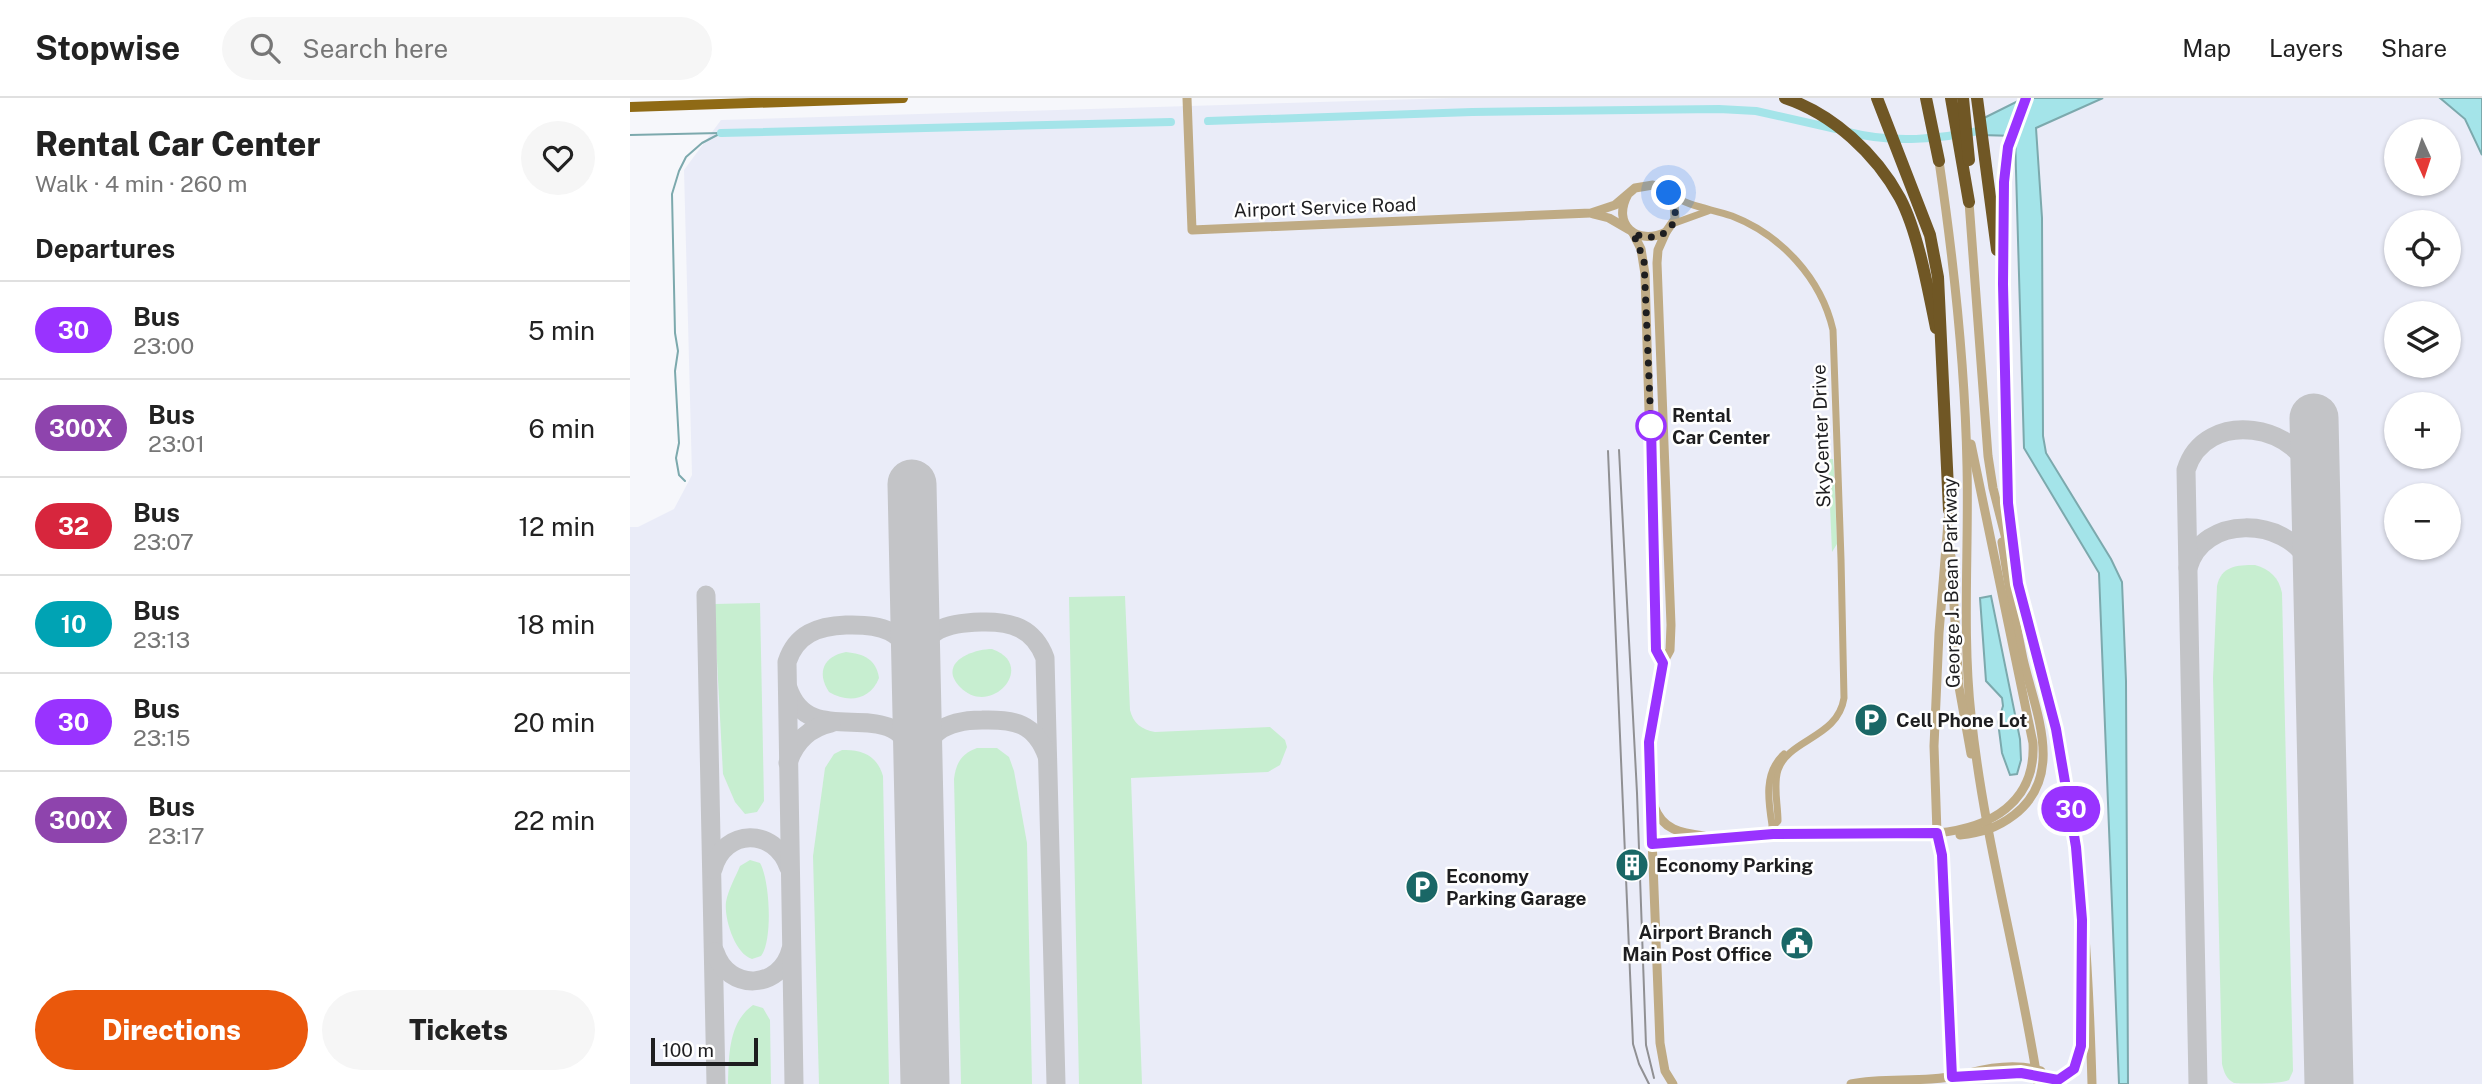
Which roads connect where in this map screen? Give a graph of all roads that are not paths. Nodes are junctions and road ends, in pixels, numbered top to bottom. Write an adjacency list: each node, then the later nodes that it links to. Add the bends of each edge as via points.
1 (903, 98): 10 (main road)
2 (1187, 98): 17 (street, Airport Service Road, via 1192,230)
3 (1785, 98): 21 (highway, via 1823,117 1858,143 1900,200 1937,334)
4 (1877, 98): 21 (highway, via 1930,235 1938,277)
5 (1926, 98): 12 (highway)
6 (1951, 98): 11 (highway)
7 (1963, 98): 11 (highway)
8 (2026, 98): 20 (highway, via 2008,147 2004,182)
9 (1978, 104): 20 (highway)
10 (630, 107)
11 (1964, 155): 15 (highway)
12 (1938, 161): 22 (street, George J. Bean Parkway, via 1953,255)
13 (1669, 193): 14 (street, via 1644,185); 16 (street, SkyCenter Drive); 18 (street, via 1676,210)
14 (1628, 194): 17 (street, Airport Service Road); 19 (street, via 1622,211)
15 (1969, 202): 23 (street)
16 (1709, 211): 18 (street); 29 (street, SkyCenter Drive, via 1753,225 1784,247 1811,280 1831,324 1844,694 1834,720 1775,764 1769,784)
17 (1591, 213): 19 (street, Airport Service Road)
18 (1669, 228): 19 (street, via 1648,238); 26 (street, via 1657,262 1671,625 1670,650)
19 (1632, 232): 26 (street, via 1641,248 1645,274 1656,650)
20 (2004, 309): 25 (highway, via 2008,503)
21 (1945, 395): 24 (highway)
22 (1965, 401): 28 (street, George J. Bean Parkway, via 1968,674); 30 (street, via 2034,758 2022,790 2003,811 1976,827)
23 (1993, 488): 25 (street); 30 (street, via 2044,763 2027,806 2004,823 1984,832)
24 (1949, 510): 28 (street, via 1959,687); 30 (street, via 1935,734)
25 (2018, 584): 33 (street, via 2063,761)
26 (1663, 663): 27 (street, via 1651,722)
27 (1650, 796): 31 (street, via 1660,821 1669,828); 32 (street)
28 (1983, 803): 38 (street, George J. Bean Parkway)
29 (1773, 831): 30 (street); 31 (street)
30 (1937, 833): 34 (street, via 1942,855)
31 (1723, 837): 32 (street)
32 (1652, 844): 36 (street, via 1660,1042 1665,1071)
33 (2082, 920): 35 (street, via 2081,1046); 39 (street)
34 (1953, 1080): 35 (street, via 2021,1073); 37 (street)
35 (2067, 1081)
36 (1673, 1084)
37 (1850, 1084)
38 (2038, 1084)
39 (2092, 1084)

